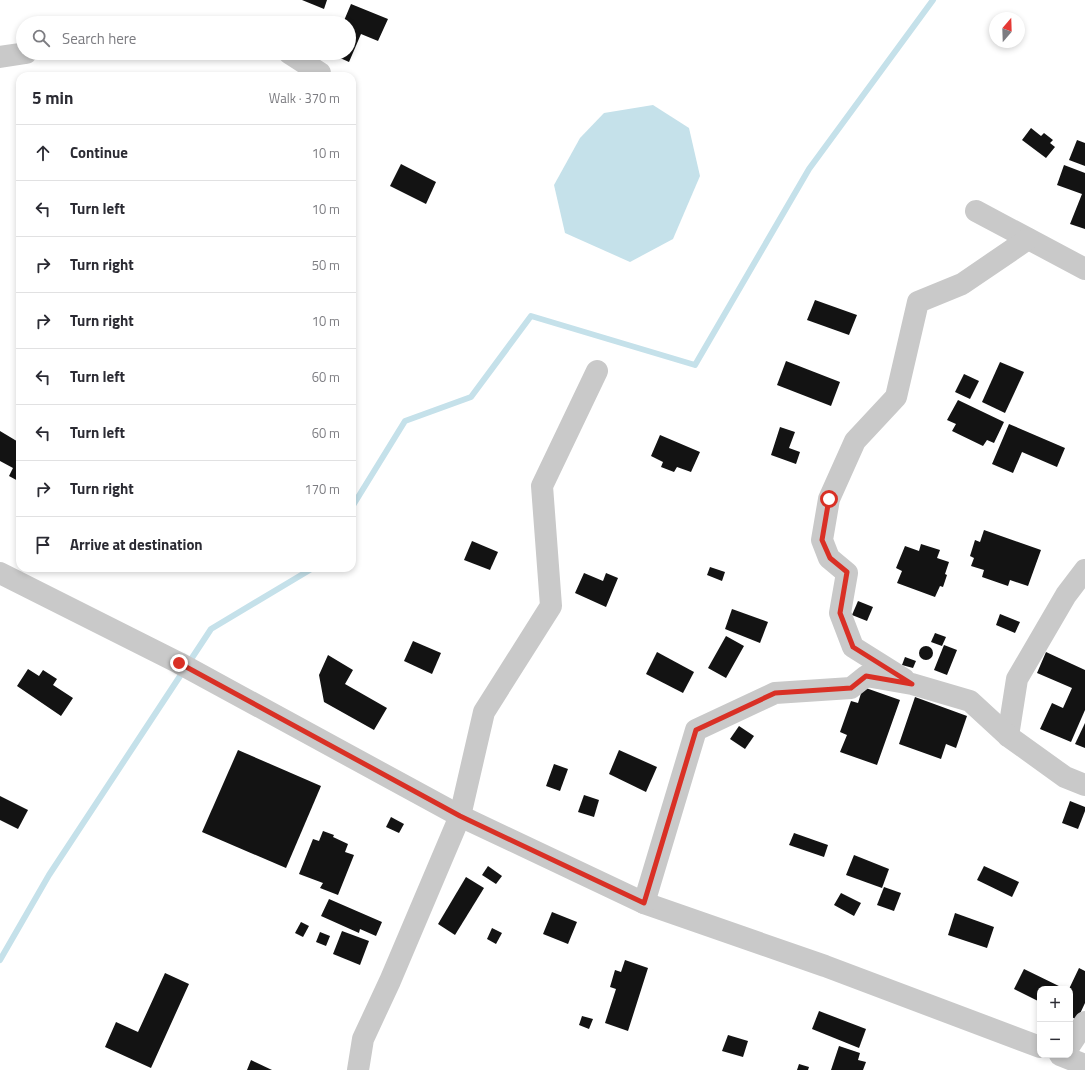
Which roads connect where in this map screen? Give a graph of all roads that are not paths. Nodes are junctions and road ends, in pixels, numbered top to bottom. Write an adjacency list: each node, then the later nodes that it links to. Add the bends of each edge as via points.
1 (16, 55): 2 (street)
2 (0, 57)
3 (300, 60): 4 (street)
4 (318, 72)
5 (976, 211): 6 (street)
6 (1028, 239): 7 (street); 11 (street, via 962,284 918,302 896,396 854,441 829,499 822,540 830,558 847,572 840,613 853,647)
7 (1085, 269)
8 (597, 371): 14 (street, via 542,486 551,606 484,712)
9 (1085, 570): 12 (street, via 1066,595 1017,679)
10 (0, 573): 14 (street, via 185,666)
11 (912, 684): 12 (street, via 970,701); 15 (street, via 866,676 851,688 775,693 696,730)
12 (1008, 736): 13 (street, via 1065,778)
13 (1085, 785)
14 (460, 816): 15 (street); 21 (street, via 363,1039)
15 (644, 903): 18 (street, via 825,966)
16 (1085, 1022): 17 (street)
17 (1073, 1040)
18 (1037, 1047)
19 (1073, 1058): 20 (street)
20 (1085, 1065)
21 (358, 1070)

